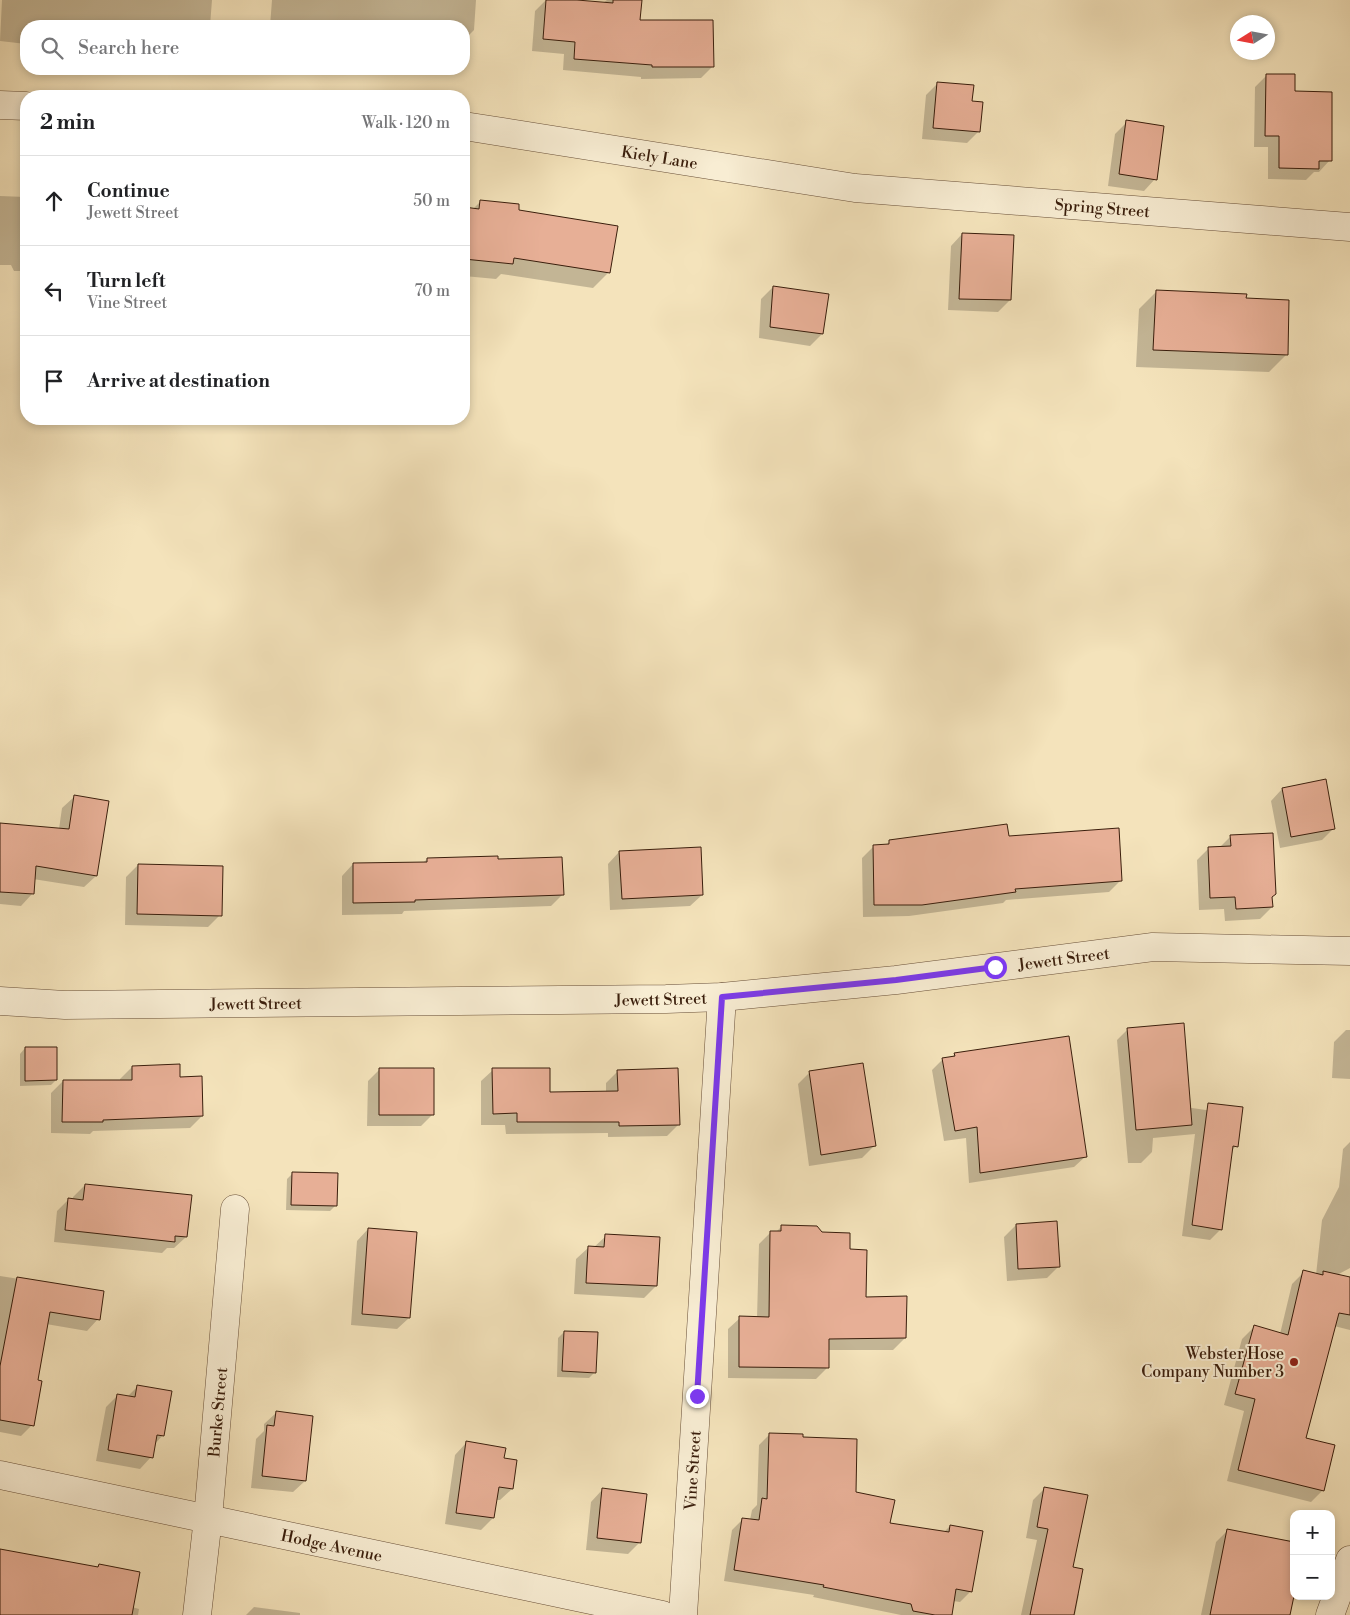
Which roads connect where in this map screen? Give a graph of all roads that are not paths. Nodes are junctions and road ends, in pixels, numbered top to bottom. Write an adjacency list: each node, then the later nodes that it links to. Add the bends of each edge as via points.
1 (0, 106): 2 (street)
2 (20, 106)
3 (470, 127): 4 (street, Kiely Lane)
4 (855, 188): 5 (street, Spring Street)
5 (1350, 227)
6 (1350, 952): 7 (street, Jewett Street, via 1153,947 896,980)
7 (722, 997): 8 (street, Jewett Street, via 65,1005); 15 (street, Vine Street)
8 (0, 1001)
9 (235, 1209): 11 (street, Burke Street)
10 (0, 1474): 11 (street, Hodge Avenue)
11 (208, 1518): 13 (street, Burke Street); 14 (street, Hodge Avenue)
12 (1350, 1560): 16 (street)
13 (197, 1615)
14 (662, 1615)
15 (683, 1615)
16 (1330, 1615)

